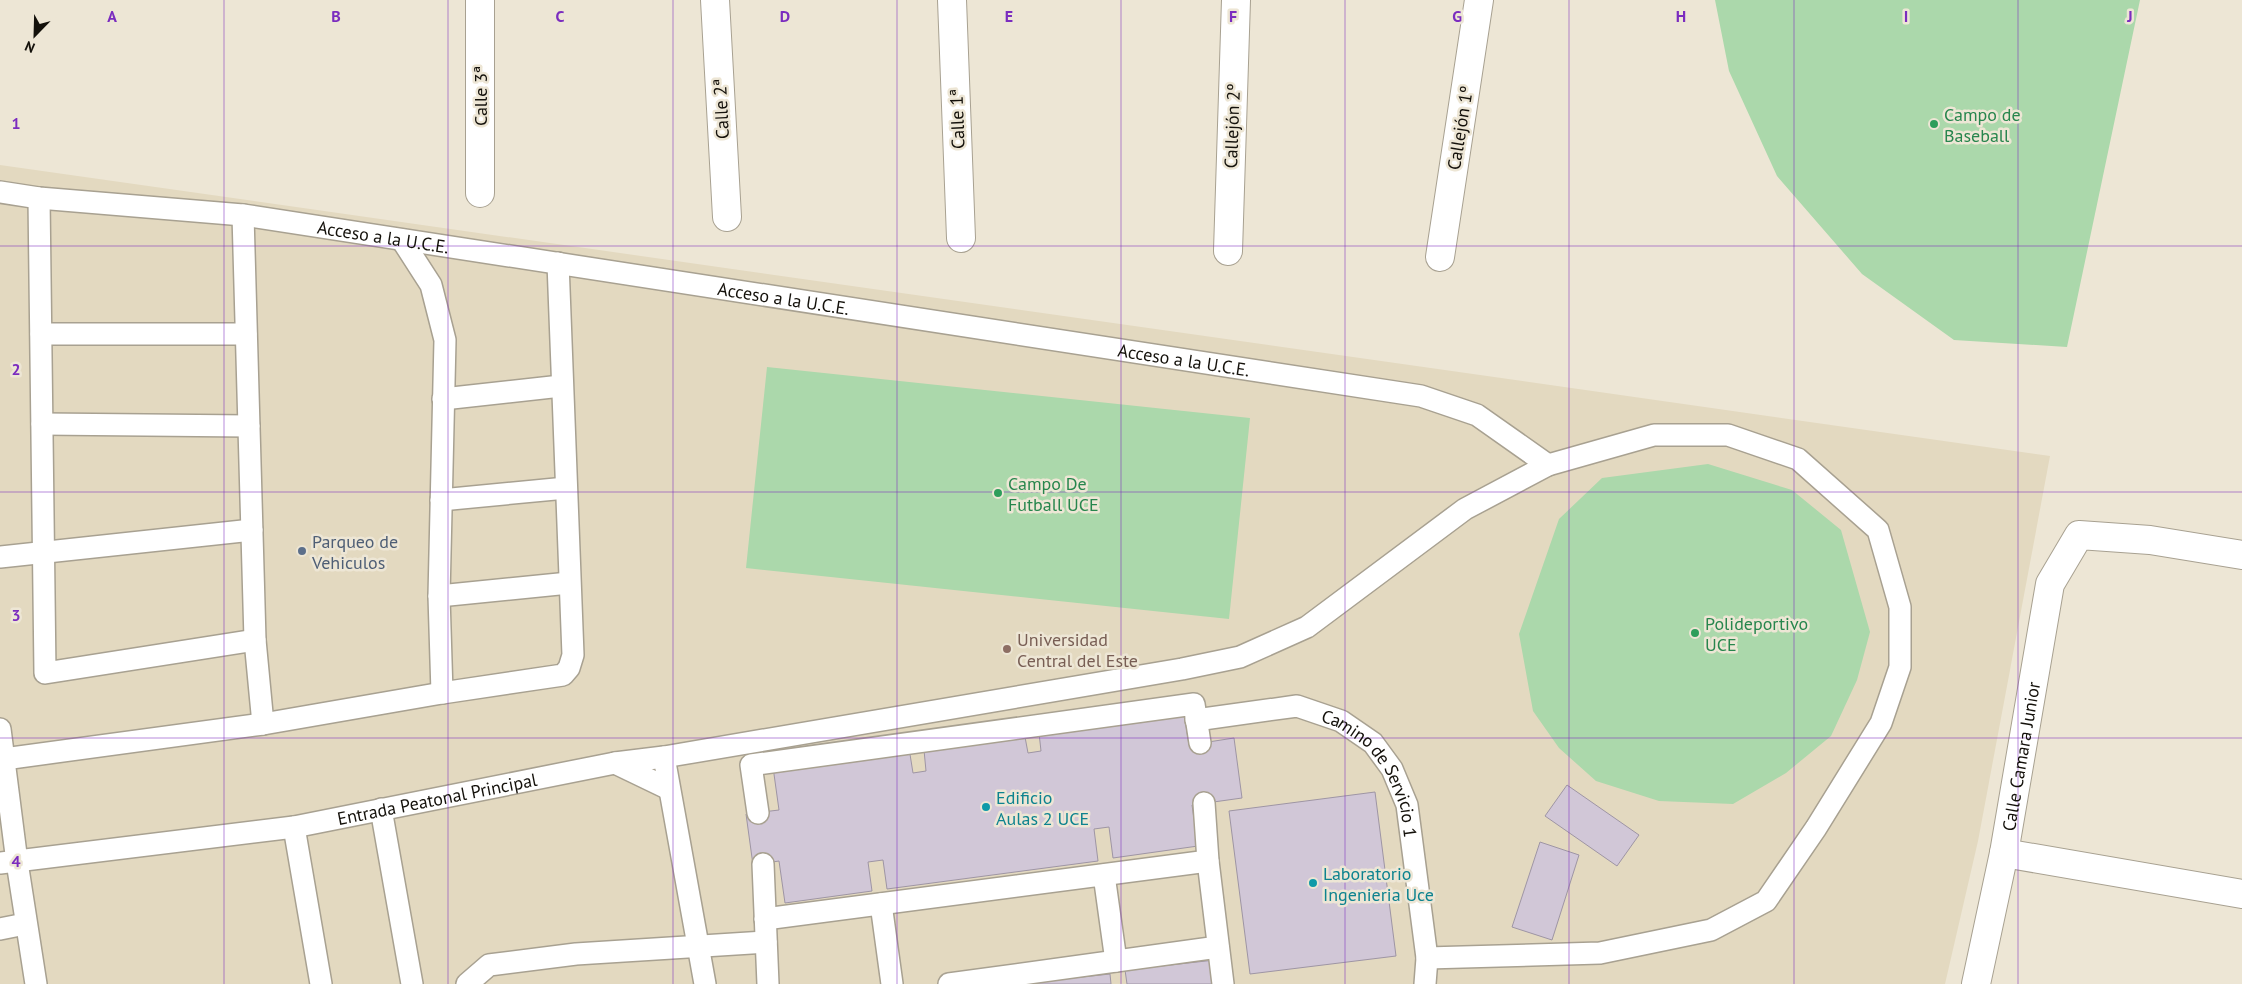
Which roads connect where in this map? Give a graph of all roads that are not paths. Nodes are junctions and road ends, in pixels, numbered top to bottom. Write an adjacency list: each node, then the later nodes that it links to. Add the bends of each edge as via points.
1 (480, 0): 7 (street, Calle 3ª)
2 (715, 0): 10 (street, Calle 2ª)
3 (952, 0): 11 (street, Calle 1ª)
4 (1236, 0): 13 (street, Callejón 2º)
5 (1479, 0): 14 (street, Callejón 1º)
6 (0, 192): 8 (lane, Acceso a la U.C.E.)
7 (480, 192)
8 (40, 198): 9 (lane, Acceso a la U.C.E.); 16 (lane)
9 (243, 215): 12 (lane, Acceso a la U.C.E.); 17 (lane)
10 (727, 217)
11 (961, 238)
12 (402, 240): 15 (lane, Acceso a la U.C.E.); 19 (lane, via 431,285 445,340)
13 (1228, 251)
14 (1440, 257)
15 (558, 263): 18 (lane); 22 (lane, Acceso a la U.C.E., via 1421,396 1477,415)
16 (41, 334): 17 (lane); 20 (lane)
17 (246, 334): 21 (lane)
18 (561, 386): 19 (lane); 23 (lane)
19 (443, 399): 24 (lane)
20 (42, 424): 21 (lane); 26 (lane)
21 (249, 426): 25 (lane)
22 (1548, 465): 36 (lane, Entrada Peatonal Principal, via 1465,509 1307,627 1240,657); 59 (lane, Entrada Peatonal Principal, via 1654,435 1728,436 1798,460 1878,530 1900,607 1900,667 1880,723 1816,828 1766,901 1711,930 1600,953)
23 (566, 488): 24 (lane); 29 (lane)
24 (441, 500): 30 (lane)
25 (252, 530): 26 (lane); 31 (lane)
26 (44, 553): 28 (lane); 31 (lane, via 45,673)
27 (2242, 555): 47 (street, Calle Camara Junior, via 2150,540 2079,534 2050,584)
28 (0, 557)
29 (569, 583): 30 (lane); 32 (lane, via 573,655 570,668 563,675)
30 (439, 596): 32 (lane)
31 (255, 640): 34 (lane)
32 (442, 693): 34 (lane)
33 (1196, 720): 37 (lane); 41 (lane, via 1194,704); 59 (lane, Camino de Servicio 1, via 1297,706 1341,721 1372,743 1392,769 1407,805)
34 (263, 724): 39 (lane)
35 (0, 729): 39 (lane)
36 (744, 743): 38 (lane, Entrada Peatonal Principal); 41 (lane)
37 (1200, 743)
38 (664, 757): 40 (lane, Entrada Peatonal Principal); 42 (lane)
39 (4, 758): 49 (lane)
40 (615, 763): 42 (lane); 44 (lane, Entrada Peatonal Principal)
41 (751, 765): 45 (lane)
42 (669, 789): 61 (lane)
43 (1204, 803): 48 (lane)
44 (381, 809): 46 (lane, Entrada Peatonal Principal); 64 (lane)
45 (758, 813)
46 (294, 827): 49 (lane, Entrada Peatonal Principal); 63 (lane)
47 (2004, 853): 52 (street); 71 (street, Calle Camara Junior)
48 (1208, 861): 51 (lane); 58 (lane)
49 (8, 862): 55 (lane)
50 (763, 864): 54 (lane)
51 (1103, 877): 53 (lane); 60 (lane)
52 (2242, 894)
53 (881, 904): 54 (lane); 67 (lane)
54 (765, 919): 57 (lane)
55 (25, 924): 56 (lane); 62 (lane)
56 (0, 929)
57 (766, 942): 61 (lane); 66 (lane)
58 (1218, 947): 60 (lane); 69 (lane)
59 (1427, 958): 70 (lane, Camino de Servicio 1)
60 (1116, 961): 68 (lane)
61 (702, 965): 65 (lane, via 576,954 489,965)
62 (36, 984)
63 (321, 984)
64 (412, 984)
65 (467, 984)
66 (768, 984)
67 (892, 984)
68 (949, 984)
69 (1223, 984)
70 (1426, 984)
71 (1976, 984)

